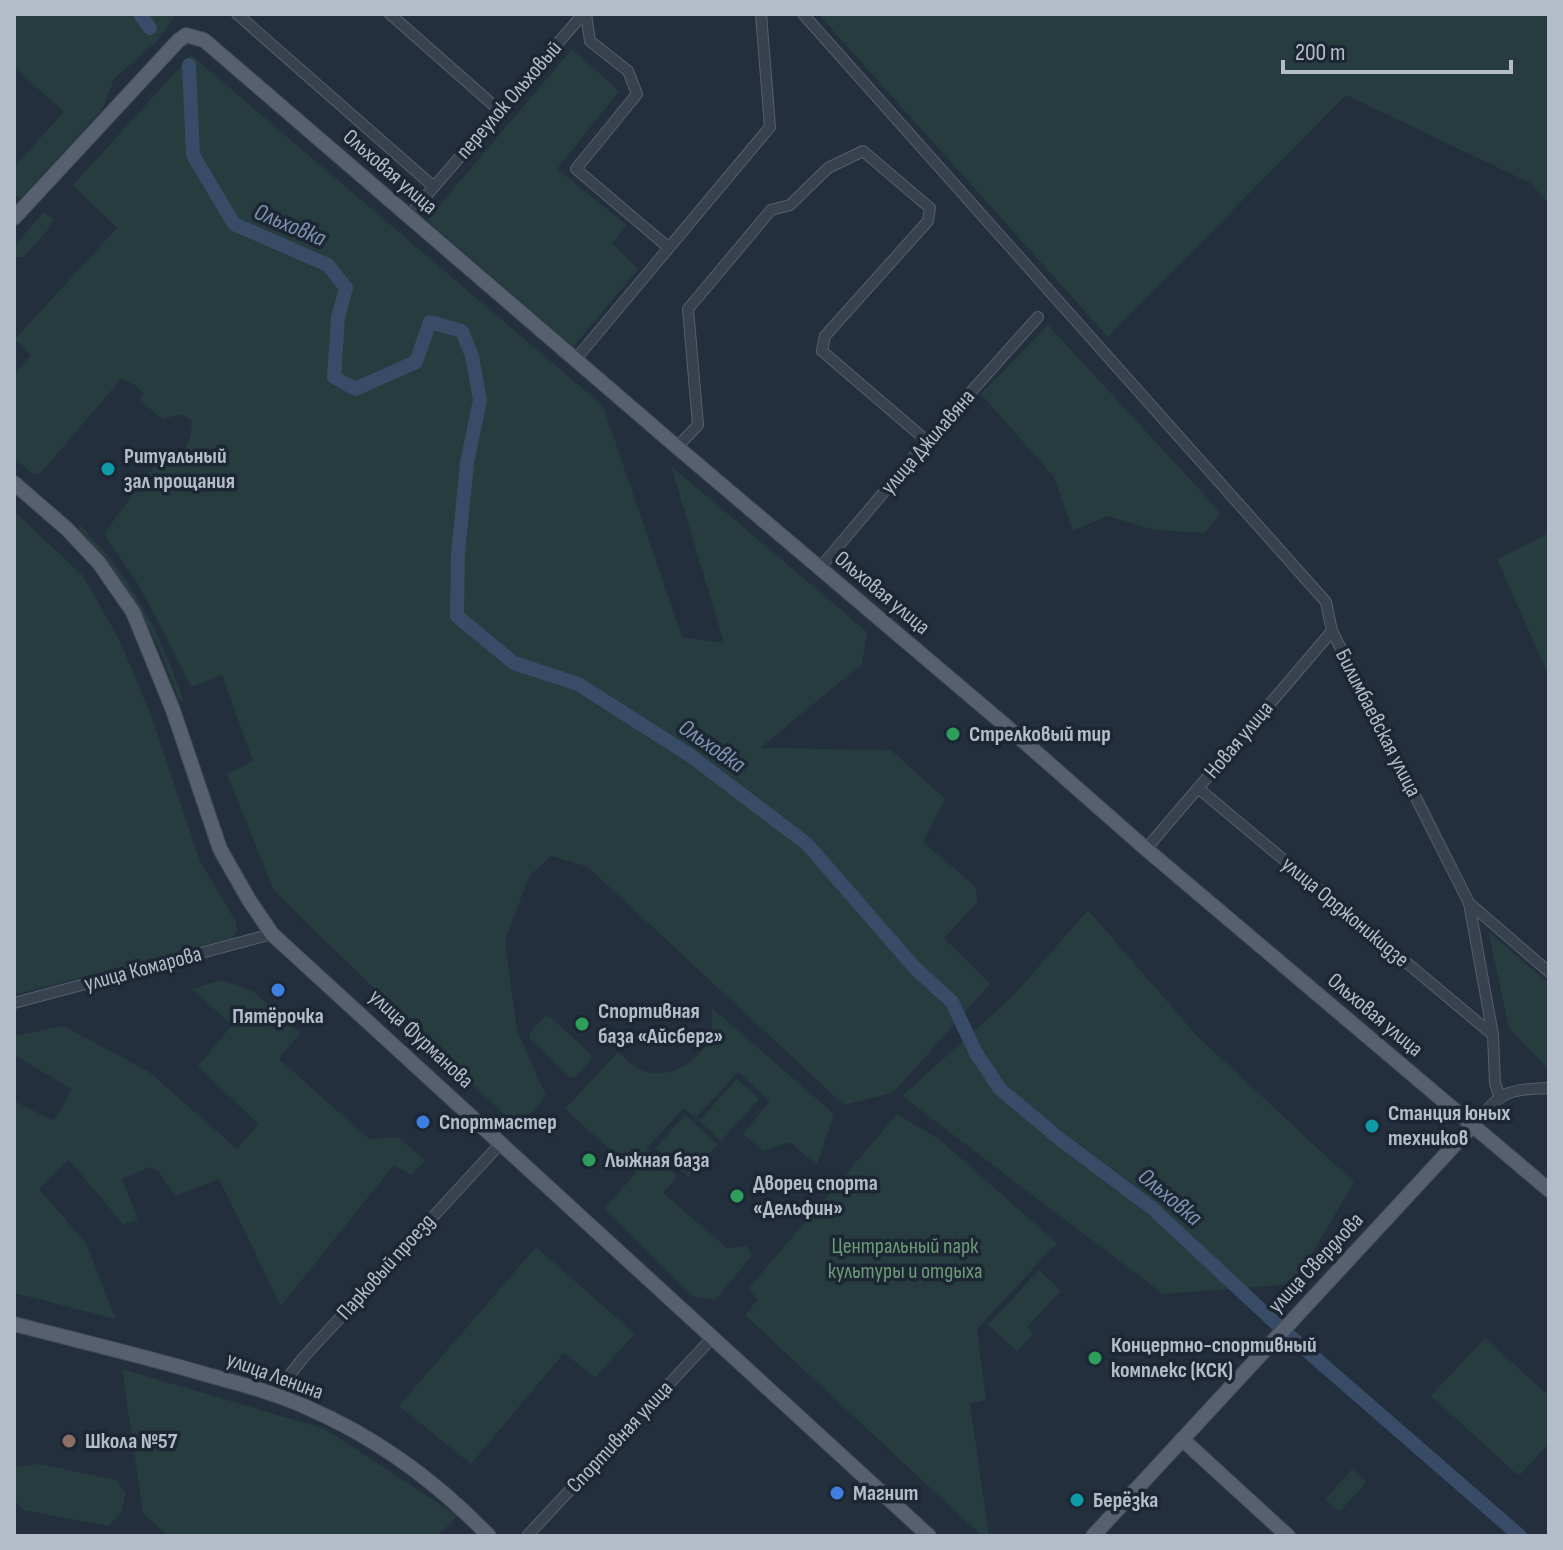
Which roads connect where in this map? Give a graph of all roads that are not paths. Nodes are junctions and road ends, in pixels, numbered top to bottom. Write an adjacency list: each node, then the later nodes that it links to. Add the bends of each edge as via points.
1 (237, 14): 7 (street)
2 (585, 14): 6 (street, переулок Ольховый); 10 (street, via 590,41 628,71 637,94 576,169)
3 (761, 14): 10 (street, via 770,127)
4 (803, 14): 17 (street, Билимбаевская улица, via 1326,602)
5 (396, 16): 6 (street)
6 (500, 111): 7 (street, переулок Ольховый)
7 (434, 187): 8 (street, переулок Ольховый)
8 (408, 217): 9 (main road, Ольховая улица, via 204,40 186,35); 12 (main road, Ольховая улица)
9 (14, 218)
10 (669, 248): 12 (street)
11 (1038, 317): 13 (street, улица Джилавяна)
12 (575, 360): 14 (main road, Ольховая улица)
13 (927, 441): 14 (street, via 822,351 825,336 928,221 930,208 863,151 828,168 790,205 771,210 688,309 698,425); 16 (street, улица Джилавяна)
14 (677, 447): 16 (main road, Ольховая улица)
15 (14, 483): 21 (main road, улица Фурманова, via 99,563 133,612 220,849)
16 (819, 569): 19 (main road, Ольховая улица)
17 (1332, 631): 18 (street, Новая улица); 20 (street, Билимбаевская улица)
18 (1198, 788): 19 (street, Новая улица); 24 (street, улица Орджоникидзе)
19 (1146, 849): 27 (main road, Ольховая улица)
20 (1469, 903): 22 (street); 24 (street, Билимбаевская улица)
21 (272, 934): 23 (street, улица Комарова); 28 (main road, улица Фурманова)
22 (1549, 972)
23 (14, 1003)
24 (1493, 1035): 26 (street, Билимбаевская улица)
25 (1549, 1089): 26 (street)
26 (1499, 1095): 27 (street)
27 (1472, 1126): 29 (main road, Ольховая улица); 33 (main road, улица Свердлова)
28 (501, 1143): 31 (main road, улица Фурманова); 32 (street, Парковый проезд, via 303,1358 286,1380)
29 (1549, 1190)
30 (14, 1324): 32 (main road, улица Ленина)
31 (712, 1338): 35 (street, Спортивная улица); 36 (main road, улица Фурманова)
32 (281, 1398): 34 (main road, улица Ленина, via 407,1463)
33 (1182, 1439): 37 (main road, улица Свердлова); 38 (main road)
34 (489, 1536)
35 (527, 1536)
36 (929, 1536)
37 (1093, 1536)
38 (1288, 1536)

